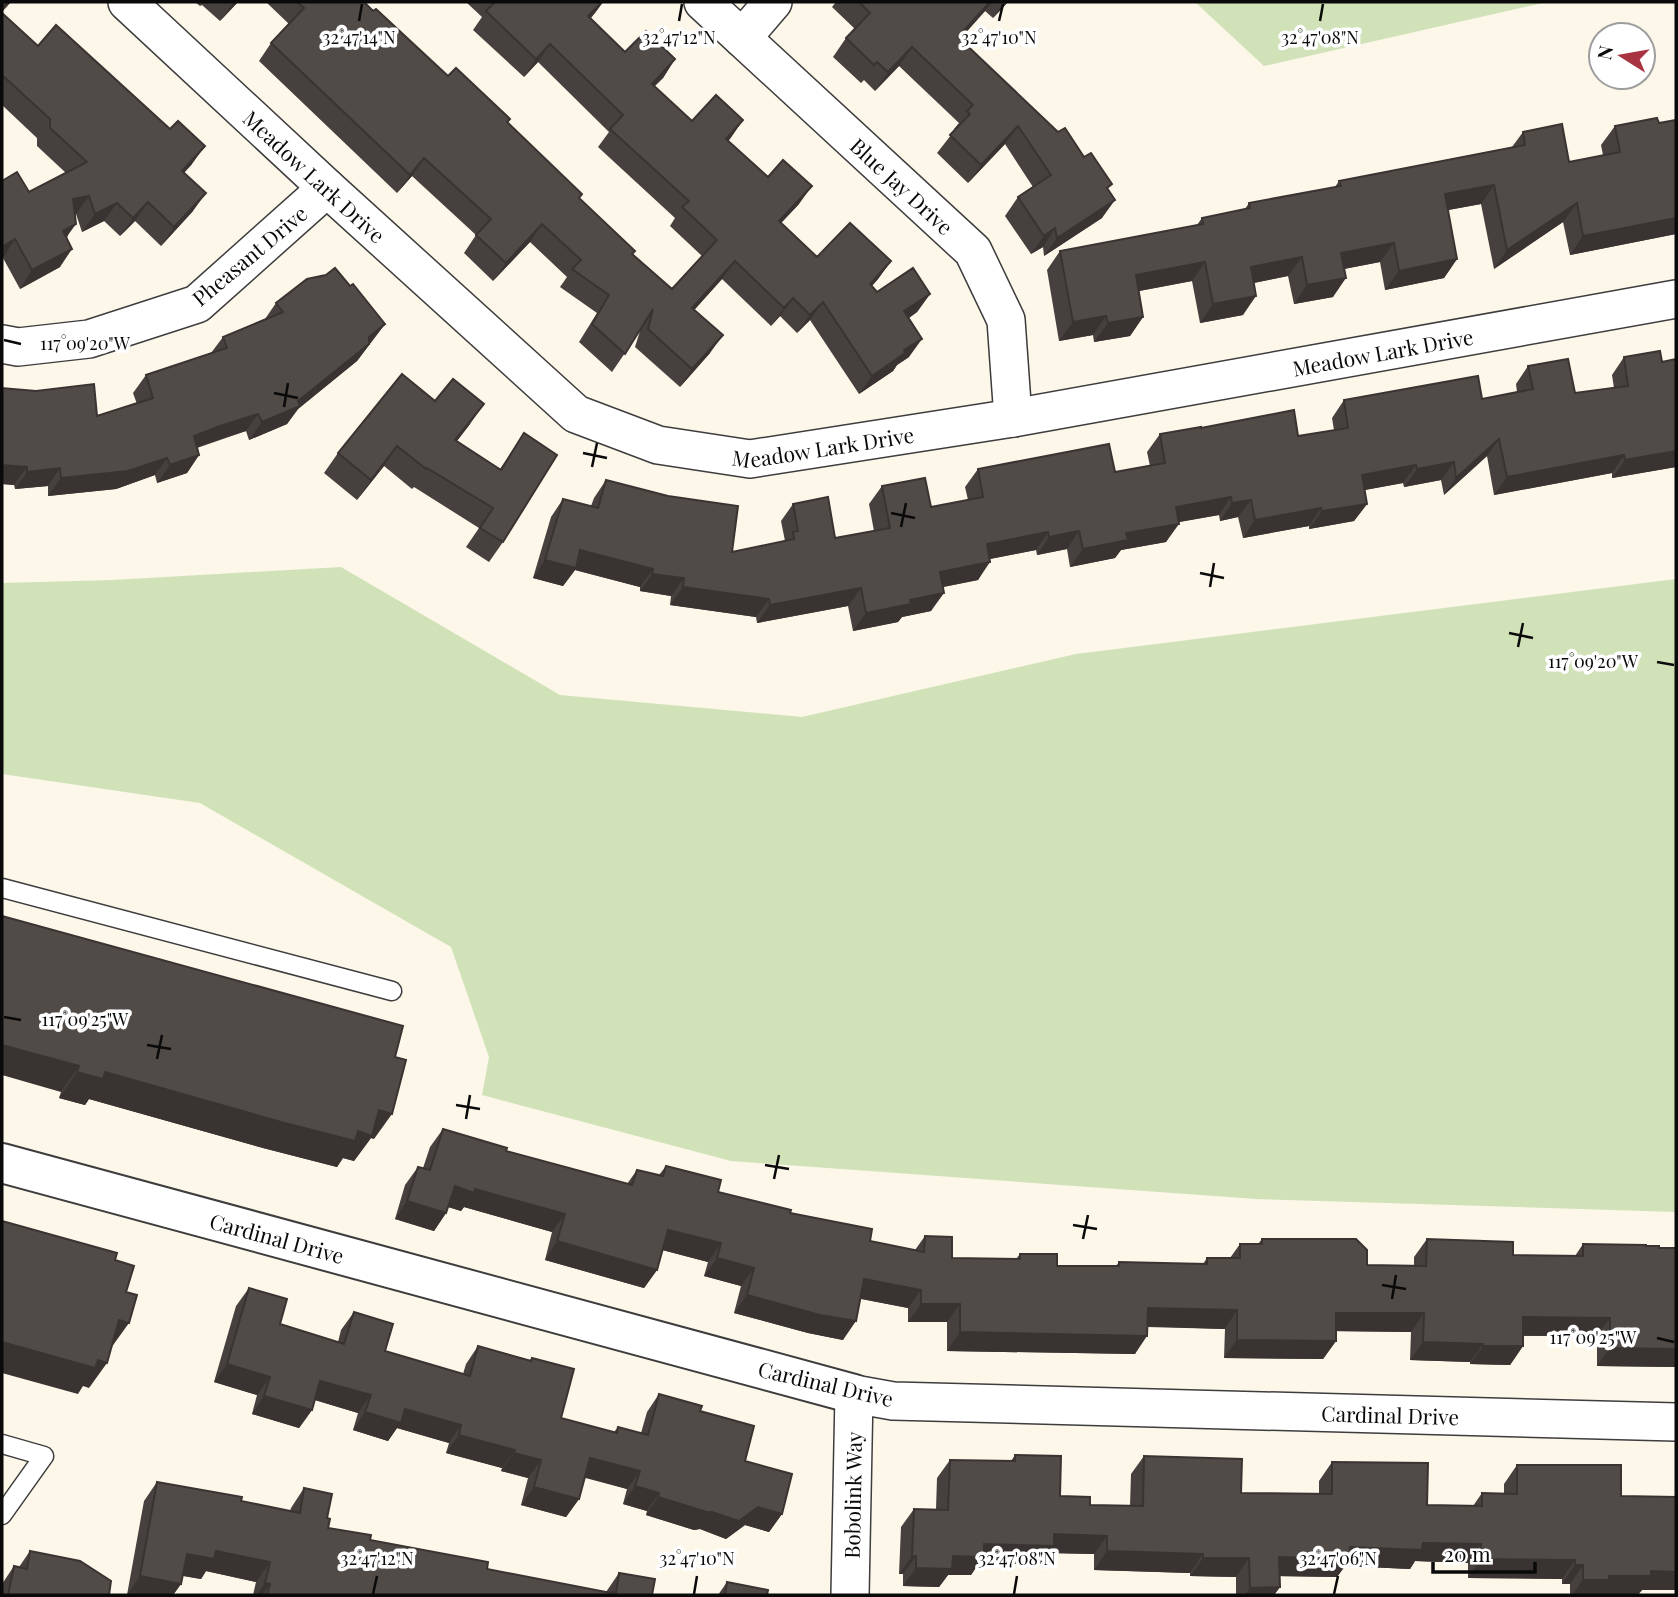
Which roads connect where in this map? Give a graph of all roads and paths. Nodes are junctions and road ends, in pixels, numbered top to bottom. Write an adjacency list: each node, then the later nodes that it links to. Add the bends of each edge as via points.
1 (127, 2): 5 (street, Meadow Lark Drive)
2 (702, 2): 4 (street, Blue Jay Drive)
3 (773, 2): 4 (street)
4 (742, 38): 8 (street, Blue Jay Drive, via 973,251 1006,320)
5 (327, 188): 7 (street, Pheasant Drive, via 197,304 89,339 18,347); 8 (street, Meadow Lark Drive, via 576,414 658,445 750,459)
6 (1676, 299): 8 (street, Meadow Lark Drive)
7 (2, 344)
8 (1013, 418)
9 (2, 888): 10 (lane)
10 (392, 991)
11 (2, 1163): 12 (street, Cardinal Drive)
12 (854, 1394): 13 (street, Cardinal Drive, via 892,1401); 16 (street, Bobolink Way)
13 (1676, 1422)
14 (2, 1444): 15 (lane, via 44,1456)
15 (2, 1515)
16 (850, 1595)

